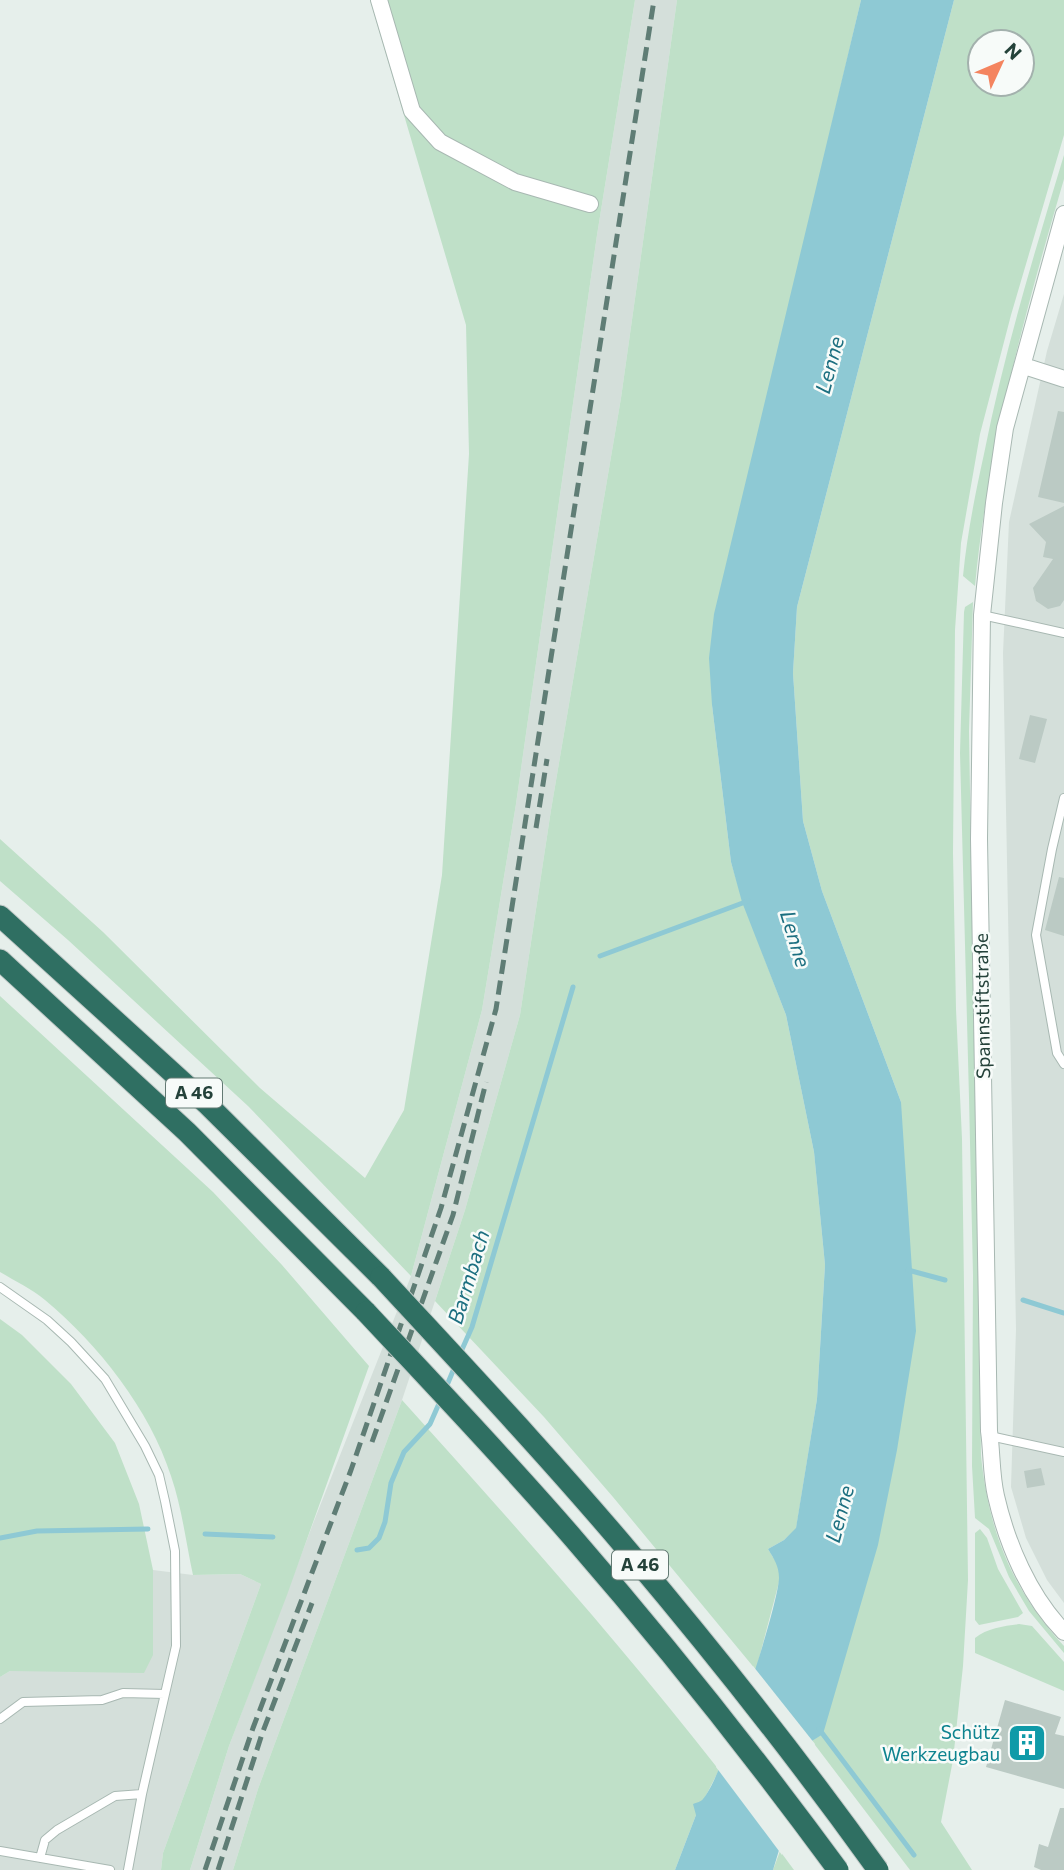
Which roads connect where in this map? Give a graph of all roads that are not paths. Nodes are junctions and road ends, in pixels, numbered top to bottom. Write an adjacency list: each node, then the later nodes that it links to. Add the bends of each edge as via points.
1 (379, 0): 2 (street, via 412,111 440,142 515,182)
2 (590, 204)
3 (1064, 214): 4 (street, Spannstiftstraße)
4 (1024, 366): 5 (street); 6 (street, Spannstiftstraße, via 1005,428)
5 (1064, 379)
6 (982, 615): 7 (lane); 13 (street, Spannstiftstraße, via 979,839)
7 (1064, 633)
8 (1064, 799): 11 (lane, via 1036,935 1058,1053)
9 (0, 916): 24 (highway, A 46, bridge, via 208,1105 381,1277 629,1552 787,1748)
10 (0, 960): 23 (highway, A 46, bridge, via 187,1132 483,1437 574,1539)
11 (1064, 1064)
12 (0, 1287): 16 (lane, via 47,1320 105,1379 159,1475 177,1582 176,1646)
13 (989, 1436): 14 (lane); 15 (street, Spannstiftstraße, via 995,1494 1009,1541 1033,1590)
14 (1064, 1452)
15 (1064, 1632)
16 (165, 1694): 17 (lane, via 23,1702); 18 (lane)
17 (0, 1719)
18 (142, 1794): 20 (lane, via 115,1796 57,1829 45,1840); 22 (lane)
19 (0, 1851): 20 (lane)
20 (40, 1858): 21 (lane)
21 (110, 1870)
22 (128, 1870)
23 (838, 1870)
24 (878, 1870)

